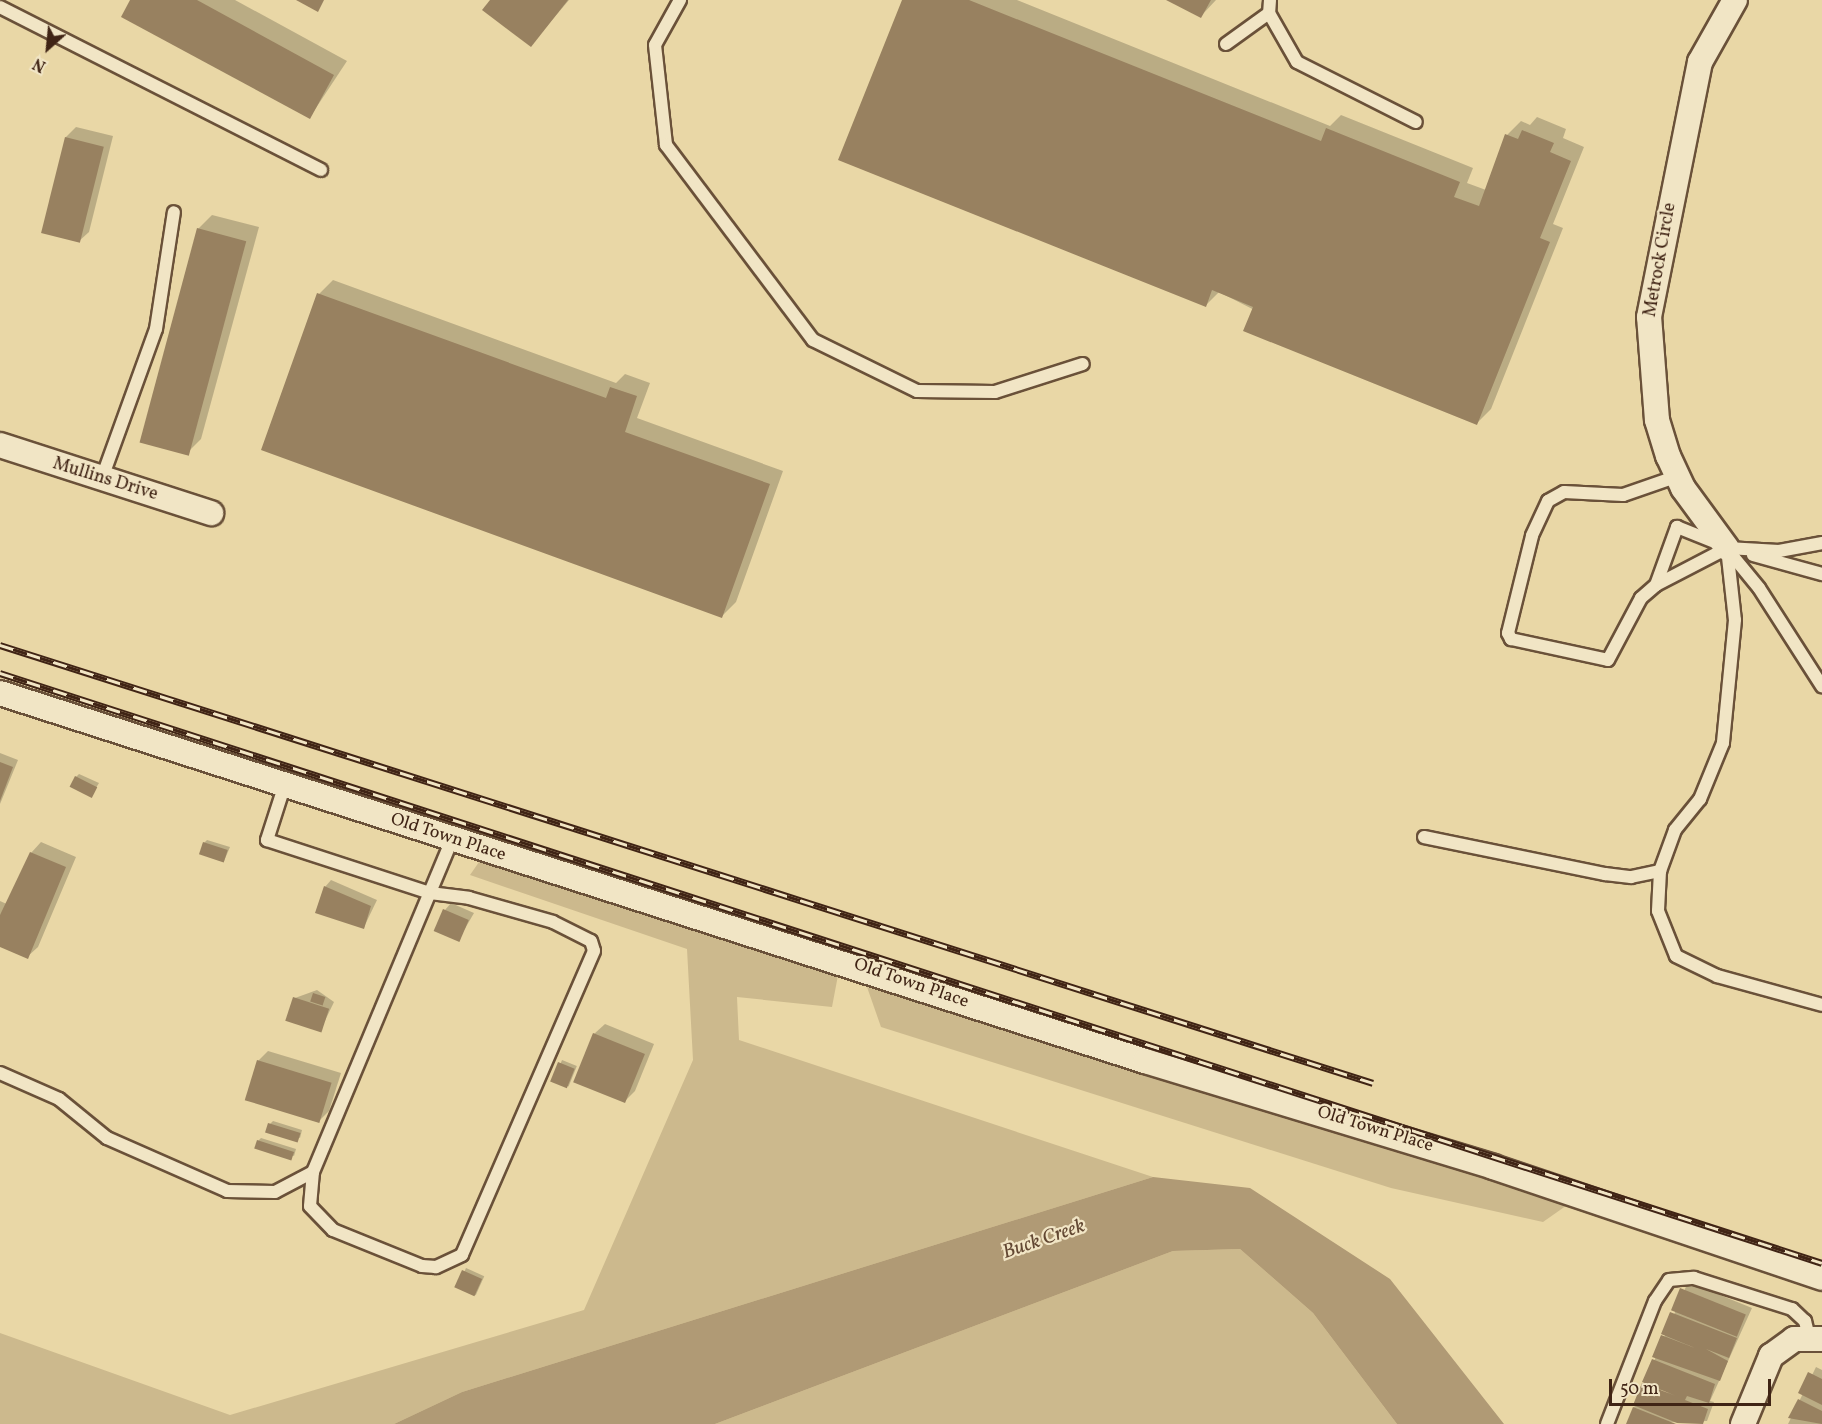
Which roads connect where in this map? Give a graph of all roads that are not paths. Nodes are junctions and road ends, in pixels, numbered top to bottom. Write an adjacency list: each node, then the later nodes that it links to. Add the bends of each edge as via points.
1 (680, 0): 9 (lane, via 655,45 666,145 813,340 917,391 995,392)
2 (1734, 0): 11 (street, Metrock Circle, via 1700,62 1649,317 1657,420)
3 (1269, 6): 5 (lane); 6 (lane, via 1297,62)
4 (0, 7): 7 (lane)
5 (1226, 44)
6 (1416, 122)
7 (321, 170)
8 (174, 212): 12 (lane, via 156,329)
9 (1083, 364)
10 (0, 445): 12 (street, Mullins Drive)
11 (1678, 476): 15 (street, Metrock Circle); 17 (lane, via 1623,495 1564,492 1548,501 1532,536 1508,633 1517,643 1608,660 1641,598)
12 (102, 478): 13 (street, Mullins Drive)
13 (211, 513)
14 (1822, 543): 15 (lane, via 1779,551)
15 (1727, 548): 16 (lane); 17 (lane); 17 (lane, via 1677,527); 18 (lane, via 1759,588); 23 (lane, via 1735,620 1723,743 1713,774 1675,830)
16 (1822, 574)
17 (1656, 585)
18 (1822, 686)
19 (0, 693): 20 (street, Old Town Place)
20 (285, 784): 22 (street, Old Town Place); 24 (lane, via 267,840)
21 (1425, 837): 23 (lane, via 1605,874 1631,877)
22 (452, 838): 24 (lane); 28 (street, Old Town Place, via 1493,1167)
23 (1660, 871): 25 (lane, via 1658,911 1676,956 1717,975)
24 (430, 892): 27 (lane); 27 (lane, via 469,898 570,929 591,941 594,958 462,1255 436,1267 422,1266 333,1230 310,1206)
25 (1822, 1005)
26 (0, 1073): 27 (lane, via 59,1099 107,1138 227,1191 275,1192)
27 (314, 1172)
28 (1822, 1278)
29 (1816, 1338): 30 (lane, via 1806,1321 1792,1309 1677,1276 1661,1287); 31 (street, via 1794,1339 1771,1356)
30 (1607, 1424)
31 (1743, 1424)

